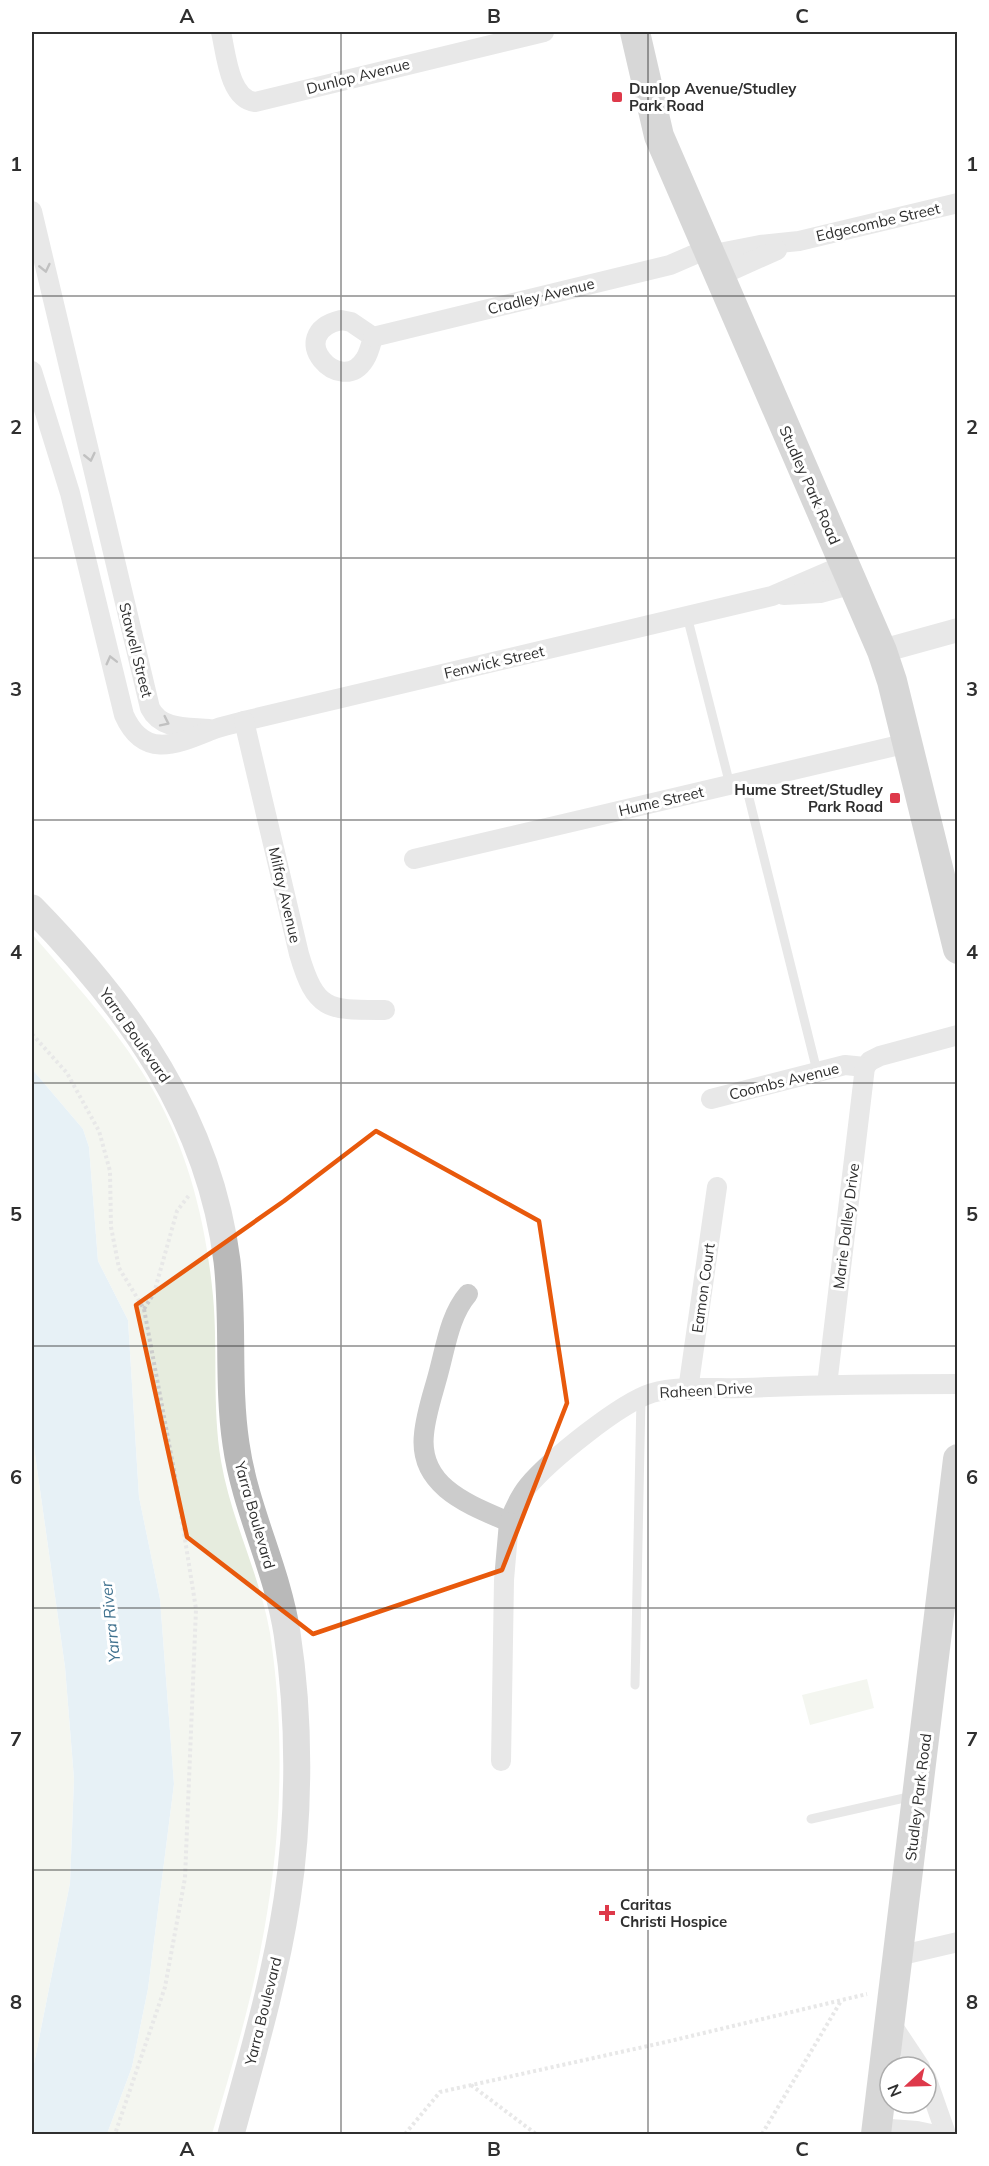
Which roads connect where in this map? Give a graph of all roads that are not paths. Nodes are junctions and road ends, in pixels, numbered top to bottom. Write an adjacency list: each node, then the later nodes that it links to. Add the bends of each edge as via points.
1 (221, 32): 2 (street, Dunlop Avenue, via 235,87 243,98 255,102)
2 (544, 32)
3 (635, 32): 6 (main road, Studley Park Road, via 659,136)
4 (957, 203): 6 (street, Edgecombe Street)
5 (32, 211): 14 (street, Stawell Street, one-way to 14, via 150,708 161,722)
6 (712, 260): 7 (street, Cradley Avenue, via 670,265); 9 (main road, Studley Park Road)
7 (373, 337)
8 (32, 371): 14 (street, Stawell Street, one-way to 8, via 170,746 146,740 129,726 70,493)
9 (848, 574): 10 (street, Fenwick Street, via 812,594 772,596); 12 (main road, Studley Park Road)
10 (687, 616): 13 (street, Fenwick Street); 16 (lane)
11 (957, 630): 12 (street)
12 (882, 651): 15 (main road, Studley Park Road)
13 (244, 721): 14 (street, Fenwick Street); 20 (street, Milfay Avenue, via 310,986 317,997 337,1008)
14 (215, 729)
15 (908, 743): 16 (street, Hume Street); 19 (main road, Studley Park Road)
16 (737, 783): 17 (street, Hume Street); 23 (lane)
17 (414, 859)
18 (32, 908): 43 (main road, Yarra Boulevard, via 113,1001 161,1069 197,1144 222,1232 230,1293 235,1440 243,1482 275,1581 286,1630 293,1693 296,1792 292,1864 280,1937)
19 (957, 948)
20 (385, 1010)
21 (957, 1035): 22 (street, Coombs Avenue, via 880,1056)
22 (865, 1067): 23 (street, Coombs Avenue, via 845,1065); 28 (street, Marie Dalley Drive)
23 (817, 1071): 24 (street, Coombs Avenue)
24 (711, 1100)
25 (717, 1187): 29 (street, Eamon Court)
26 (468, 1294): 32 (street, via 454,1317 428,1414 424,1446 437,1480 449,1492)
27 (957, 1384): 28 (street, Raheen Drive)
28 (827, 1385): 29 (street, Raheen Drive)
29 (688, 1389): 30 (street, Raheen Drive, via 661,1391)
30 (641, 1398): 32 (street, Raheen Drive, via 604,1420 548,1467 528,1486); 33 (lane)
31 (957, 1459): 35 (main road, Studley Park Road)
32 (509, 1522): 34 (street, Raheen Drive, via 504,1580)
33 (635, 1684)
34 (501, 1761)
35 (918, 1795): 36 (lane); 38 (main road, Studley Park Road)
36 (811, 1819)
37 (957, 1942): 38 (street)
38 (898, 1956): 39 (main road, Studley Park Road)
39 (890, 2022): 40 (street); 42 (main road, Studley Park Road)
40 (912, 2055)
41 (938, 2111): 45 (street)
42 (876, 2131): 44 (street)
43 (231, 2134)
44 (931, 2134)
45 (946, 2134)

